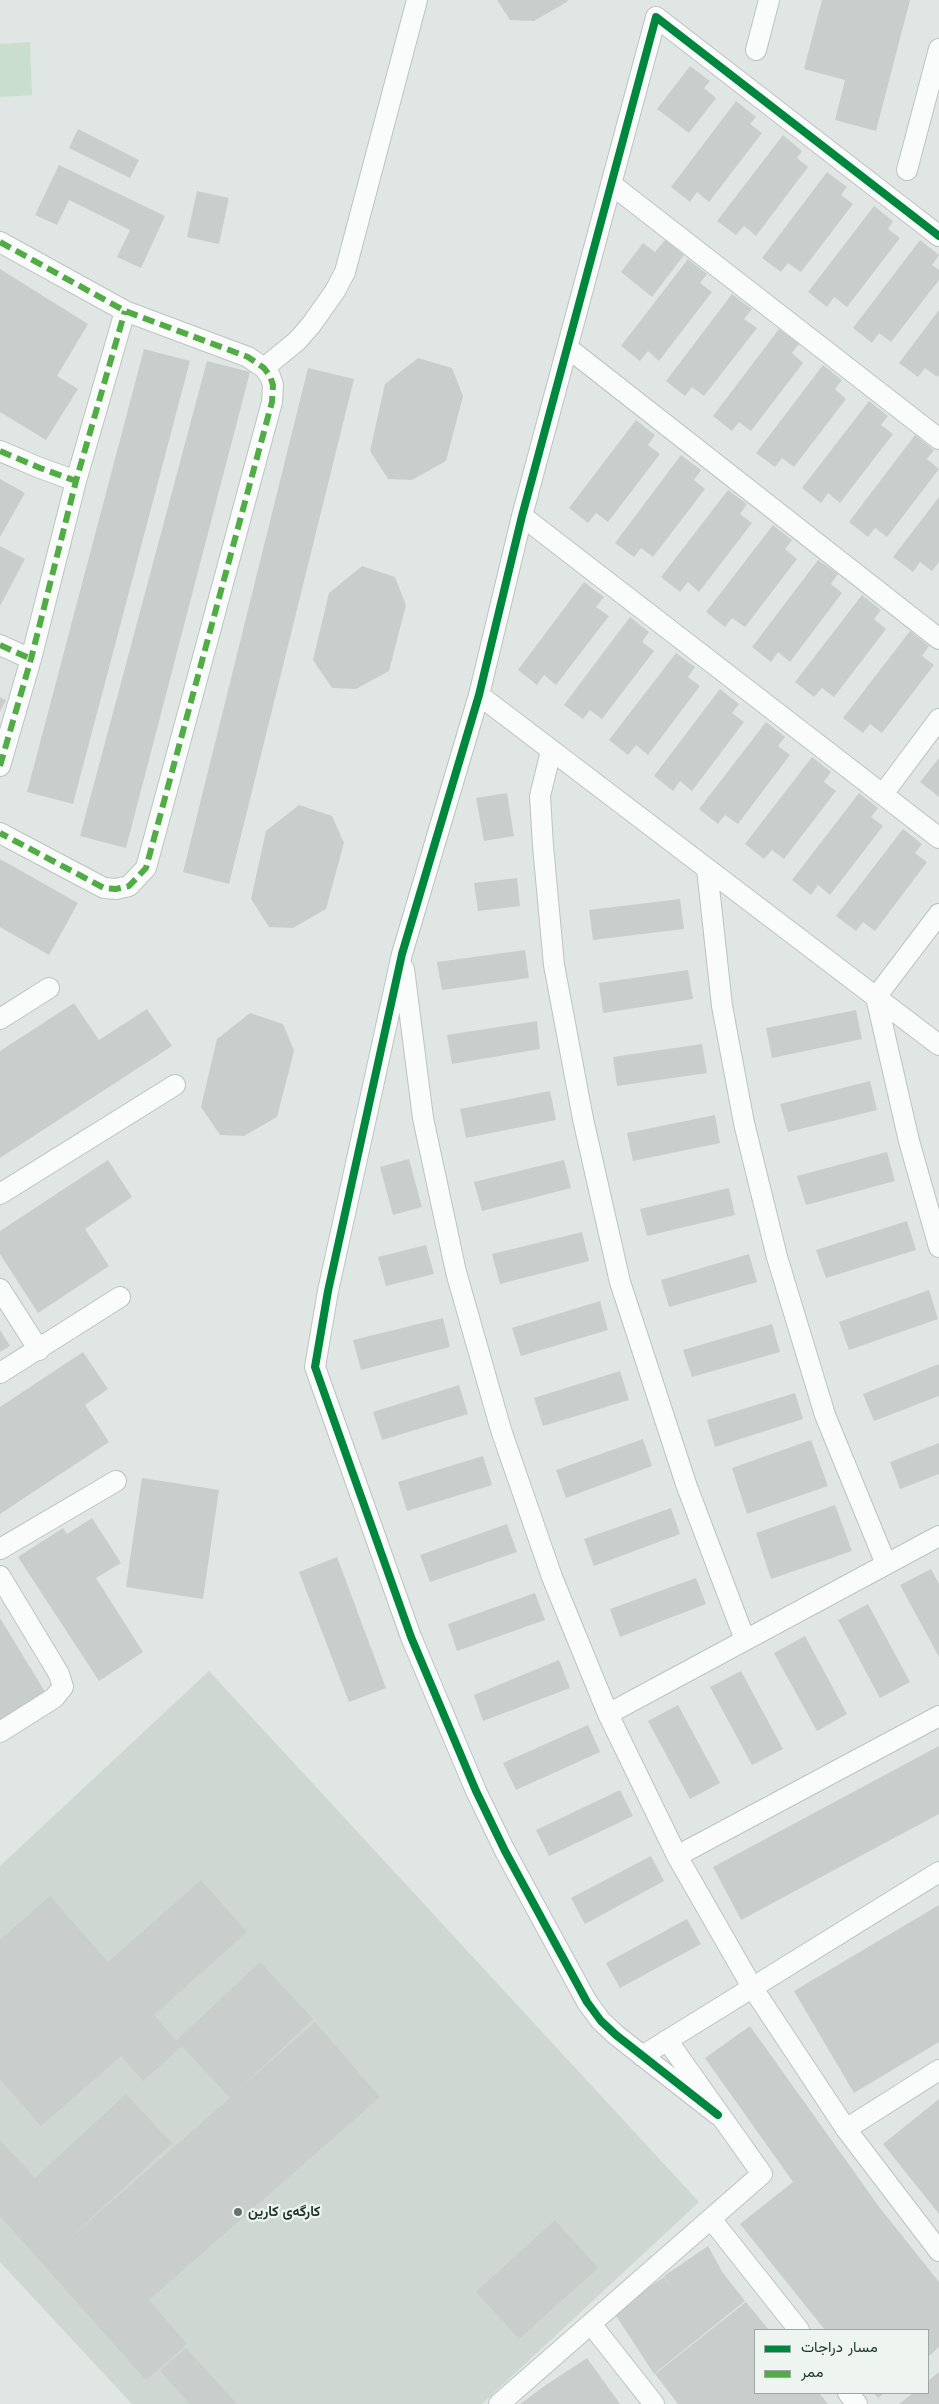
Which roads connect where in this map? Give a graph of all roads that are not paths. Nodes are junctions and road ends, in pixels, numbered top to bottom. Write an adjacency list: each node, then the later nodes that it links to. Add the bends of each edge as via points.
1 (417, 0): 11 (street, via 345,272 311,326)
2 (770, 0): 4 (street)
3 (939, 49): 5 (street)
4 (756, 50)
5 (907, 170)
6 (611, 184): 7 (street, via 656,17); 10 (street); 12 (street)
7 (939, 236)
8 (0, 242): 9 (street)
9 (124, 311): 11 (street, via 248,357); 14 (street)
10 (568, 348): 15 (street); 16 (street)
11 (264, 368): 24 (street, via 273,385 272,402 146,868 129,886 104,888)
12 (939, 439)
13 (0, 451): 14 (street)
14 (76, 481): 18 (street)
15 (522, 516): 19 (street); 23 (street)
16 (939, 639)
17 (0, 646): 18 (street)
18 (31, 659): 22 (street)
19 (479, 694): 21 (street); 28 (street)
20 (939, 719): 23 (street)
21 (551, 751): 26 (street); 45 (street, via 540,796 543,846 554,965 583,1119 620,1282 686,1484)
22 (0, 766)
23 (883, 794): 25 (street)
24 (0, 833)
25 (939, 838)
26 (707, 869): 30 (street); 43 (street, via 722,1006 744,1124 777,1258 825,1415)
27 (939, 914): 30 (street)
28 (402, 954): 46 (street, via 423,1118 456,1272 501,1430 542,1550); 53 (street, via 328,1291 315,1367 411,1637 476,1791 587,2002 616,2035)
29 (49, 988): 31 (street)
30 (876, 997): 32 (street); 35 (street, via 909,1141)
31 (0, 1019)
32 (939, 1045)
33 (175, 1084): 34 (street)
34 (0, 1194)
35 (939, 1247)
36 (0, 1289): 38 (street)
37 (120, 1298): 38 (street)
38 (39, 1350): 39 (street)
39 (0, 1373)
40 (116, 1480): 42 (street)
41 (939, 1536): 43 (street)
42 (0, 1549)
43 (886, 1564): 45 (street)
44 (0, 1576): 48 (street, via 59,1674 63,1687 54,1698)
45 (745, 1640): 46 (street)
46 (608, 1714): 49 (street)
47 (939, 1716): 49 (street)
48 (0, 1732)
49 (677, 1856): 51 (street)
50 (939, 1872): 51 (street)
51 (752, 1987): 52 (street); 56 (street)
52 (667, 2040): 53 (street); 55 (street)
53 (642, 2056): 55 (street)
54 (939, 2070): 56 (street)
55 (718, 2115): 57 (street, via 762,2174)
56 (846, 2129): 58 (street)
57 (711, 2219): 59 (street); 60 (street)
58 (939, 2251)
59 (591, 2324): 62 (street); 63 (street)
60 (798, 2329)
61 (849, 2394): 64 (street)
62 (499, 2404)
63 (654, 2404)
64 (857, 2404)

